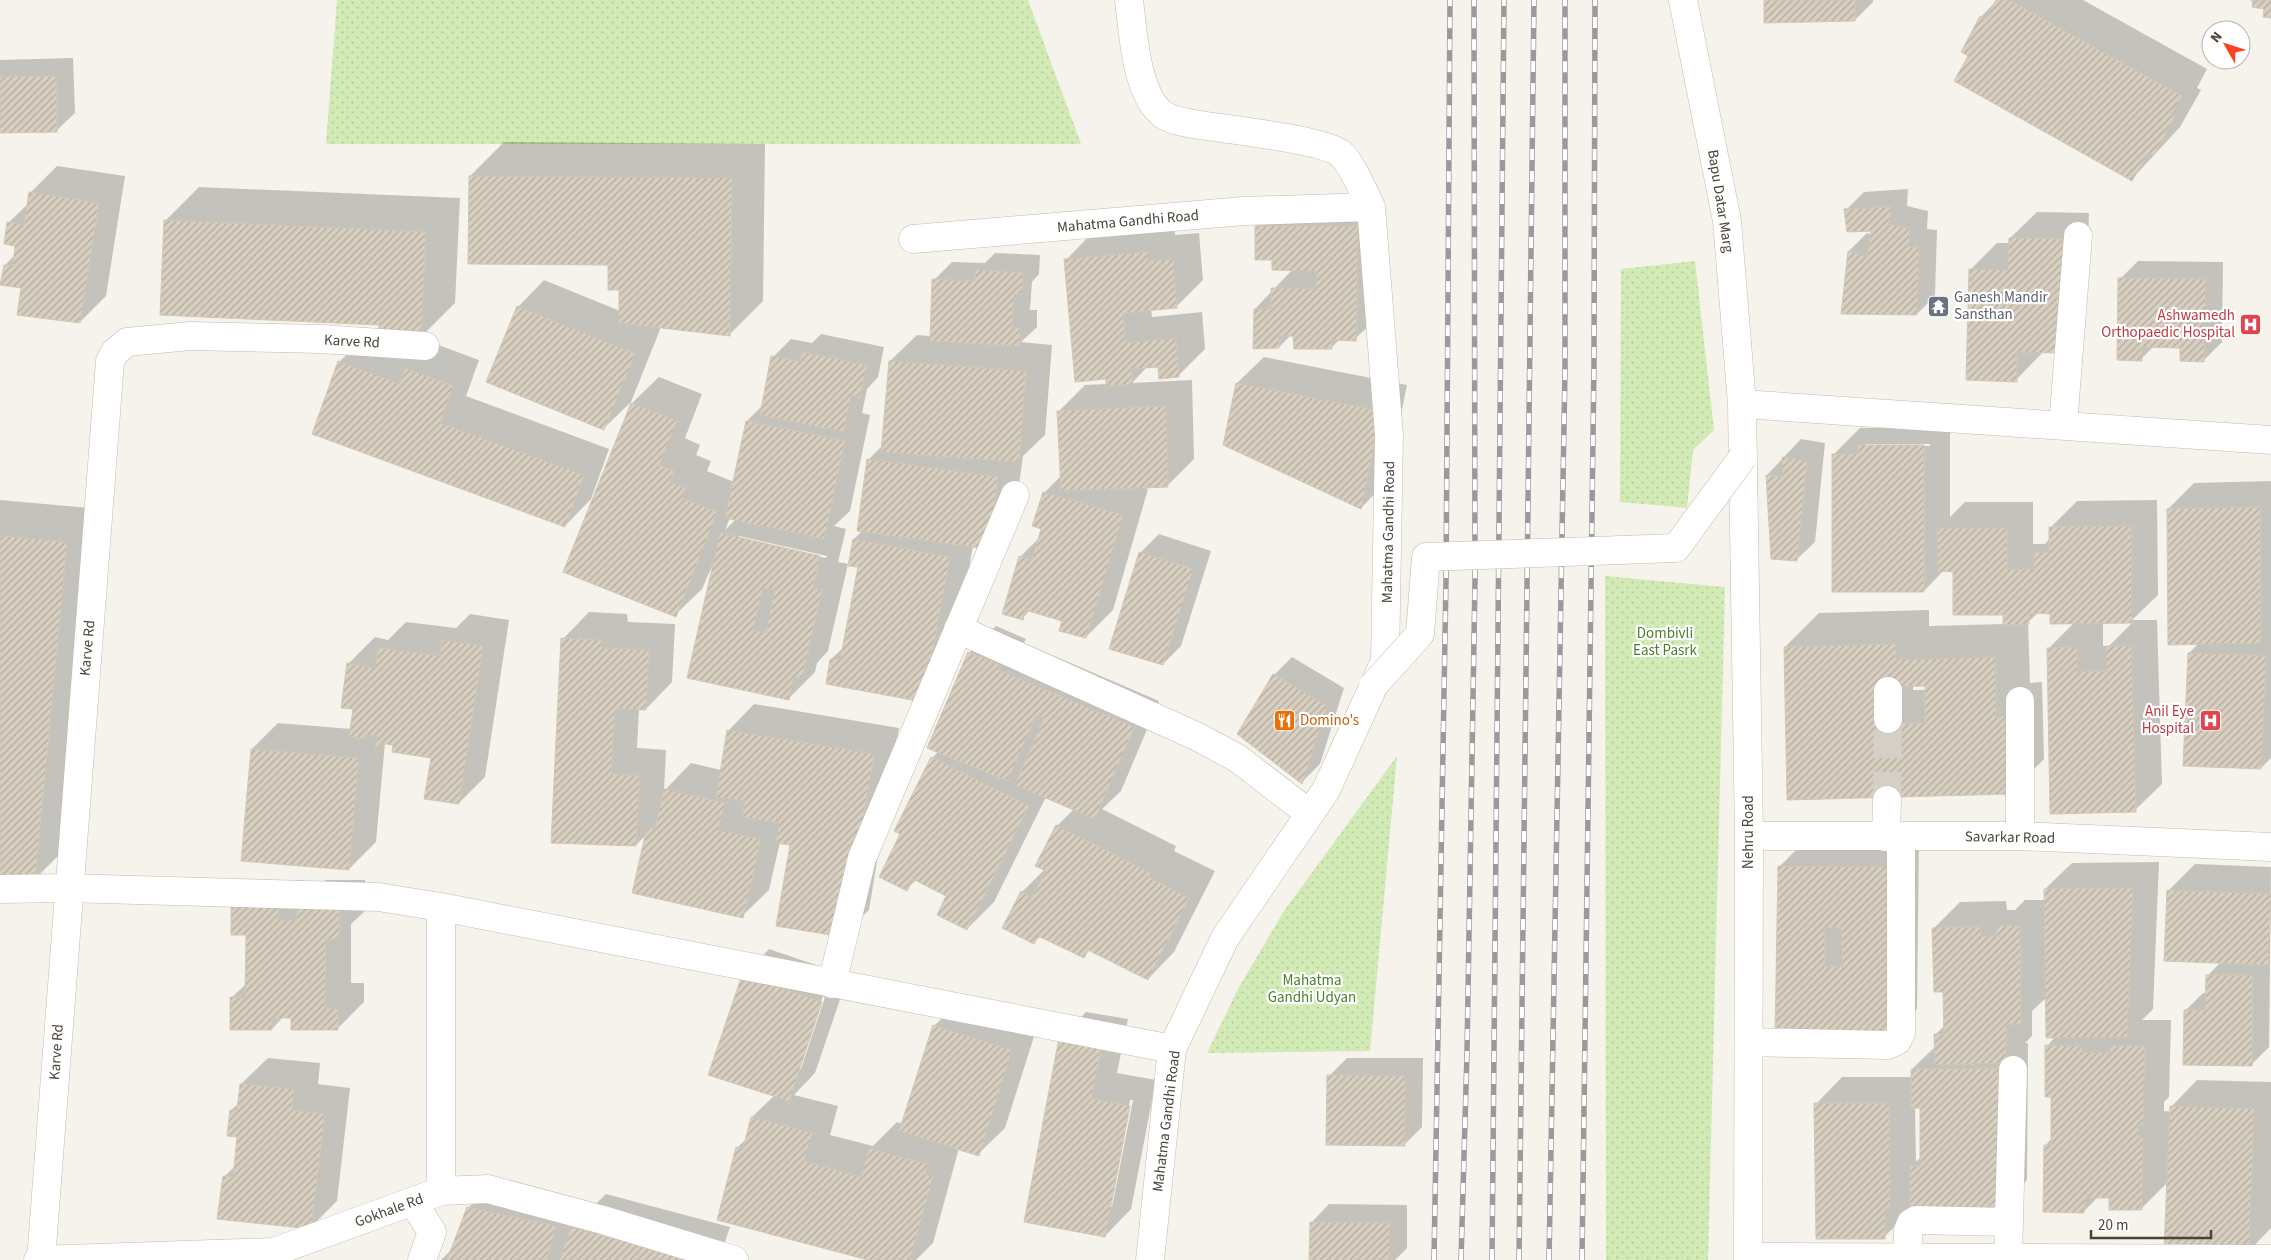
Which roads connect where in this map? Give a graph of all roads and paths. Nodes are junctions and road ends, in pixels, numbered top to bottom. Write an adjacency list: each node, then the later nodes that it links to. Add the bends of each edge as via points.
1 (1129, 0): 3 (street, via 1146,90 1160,113 1183,122 1317,144 1341,154)
2 (1683, 0): 7 (street, Bapu Datar Marg, via 1727,221)
3 (1371, 207): 5 (street, Mahatma Gandhi Road, via 1244,211); 13 (street, Mahatma Gandhi Road, via 1390,434 1385,661)
4 (2078, 236): 8 (street)
5 (913, 238)
6 (426, 346): 23 (street, Karve Rd, via 321,339 190,336 127,342 114,352 110,361)
7 (1742, 404): 8 (street); 10 (street, Nehru Road)
8 (2063, 425): 9 (street)
9 (2271, 440)
10 (1744, 457): 13 (street, bridge, via 1676,548 1426,557 1420,634); 19 (street, Nehru Road)
11 (1015, 495): 12 (street)
12 (958, 629): 18 (street, via 1198,737 1237,758); 26 (street, via 862,858)
13 (1374, 686): 18 (street, Mahatma Gandhi Road, via 1326,790)
14 (1888, 691): 16 (street)
15 (2020, 701): 20 (street)
16 (1888, 719)
17 (1887, 800): 21 (street)
18 (1310, 814): 28 (street, Mahatma Gandhi Road, via 1225,938)
19 (1749, 836): 21 (street, Savarkar Road); 27 (street, Nehru Road)
20 (2020, 836): 21 (street, Savarkar Road); 22 (street, Savarkar Road)
21 (1894, 837): 27 (street, via 1901,1032 1897,1041 1888,1045)
22 (2271, 848)
23 (68, 888): 24 (street); 25 (street, via 378,897); 37 (street, Karve Rd)
24 (0, 889)
25 (441, 907): 26 (street); 30 (street)
26 (832, 984): 28 (street)
27 (1748, 1042): 35 (street, Nehru Road)
28 (1172, 1049): 40 (street, Mahatma Gandhi Road)
29 (2013, 1070): 32 (street)
30 (441, 1192): 31 (street, Gokhale Rd); 39 (street, Gokhale Rd, via 488,1189)
31 (413, 1202): 37 (street, Gokhale Rd, via 274,1252); 38 (street, via 432,1232)
32 (2008, 1222): 33 (street, via 1916,1220 1910,1223 1908,1230); 34 (street)
33 (1908, 1258): 34 (street); 35 (street)
34 (2008, 1258): 36 (street)
35 (1748, 1259)
36 (2271, 1259)
37 (40, 1260)
38 (422, 1260)
39 (734, 1260)
40 (1150, 1260)

